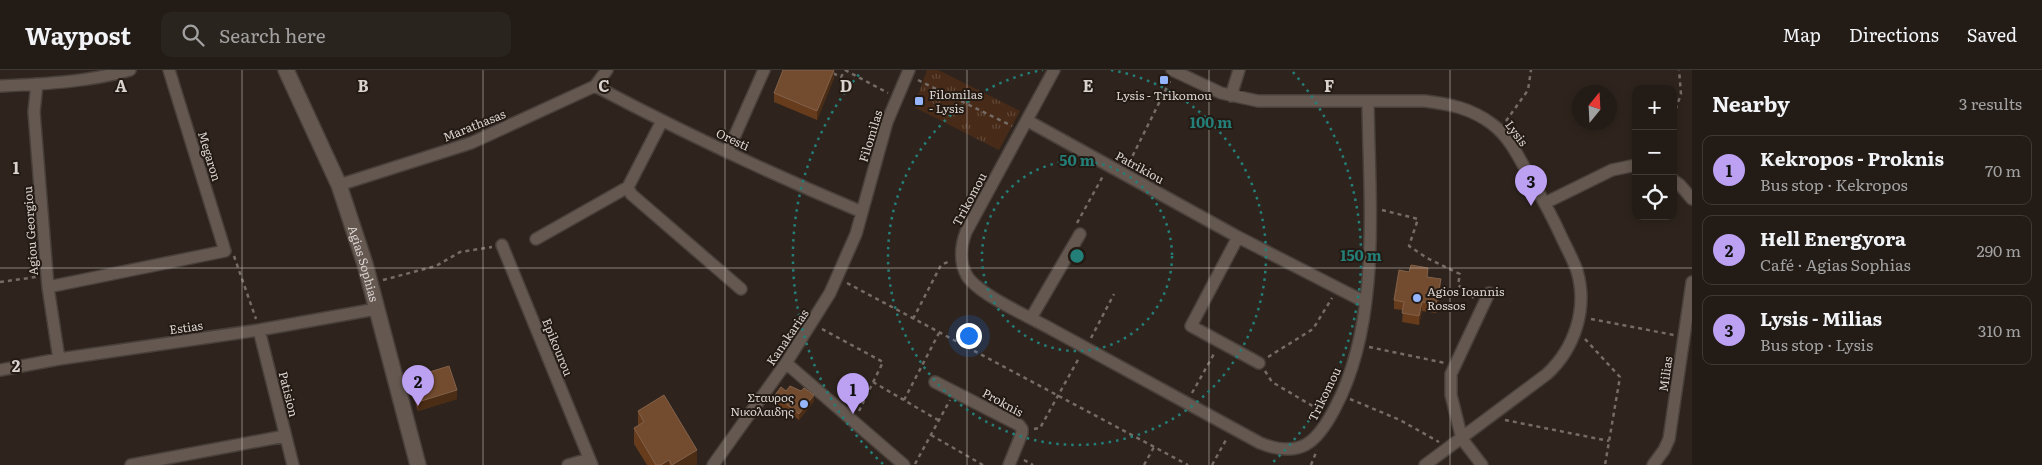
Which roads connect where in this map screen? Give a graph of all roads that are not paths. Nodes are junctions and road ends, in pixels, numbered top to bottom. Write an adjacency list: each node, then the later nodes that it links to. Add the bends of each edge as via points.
1 (130, 70): 9 (street)
2 (169, 70): 30 (street, Megaron)
3 (286, 70): 21 (street, Agias Sophias)
4 (607, 70): 13 (street, Marathasas)
5 (764, 70): 18 (street)
6 (1054, 70): 17 (street, Trikomou)
7 (1239, 70): 14 (street)
8 (1173, 71): 14 (street, Lysis)
9 (114, 72): 11 (street)
10 (908, 72): 25 (street, Filomilas, via 880,144)
11 (37, 84): 12 (street); 31 (street, Agiou Georgiou, via 34,112)
12 (0, 86)
13 (595, 86): 16 (street, Oresti); 21 (street, Marathasas, via 471,143)
14 (1232, 96): 15 (street, Lysis, via 1270,102)
15 (1368, 102): 24 (street, Lysis, via 1425,101 1448,104 1477,114 1508,141); 35 (street, Trikomou, via 1370,260)
16 (662, 121): 18 (street, Oresti); 22 (street)
17 (1025, 126): 27 (street, Patrikiou, via 1109,166); 37 (street, Trikomou, via 966,232 962,255 967,275 979,288)
18 (728, 151): 25 (street, Oresti)
19 (1632, 166): 24 (street, via 1612,170)
20 (1677, 183): 23 (street)
21 (339, 185): 36 (street, Agias Sophias)
22 (628, 187): 28 (street); 33 (street, via 632,194)
23 (1692, 199)
24 (1545, 203): 45 (street, Lysis, via 1576,269 1581,290 1576,330 1556,365)
25 (862, 212): 40 (street, Kanakarias, via 838,278)
26 (1080, 234): 37 (street)
27 (1238, 237): 35 (street, Patrikiou); 41 (street, via 1191,326)
28 (536, 239)
29 (502, 245): 47 (street, Epikourou)
30 (226, 250): 31 (street, Agiou Georgiou)
31 (47, 282): 39 (street, Agiou Georgiou)
32 (1692, 282): 57 (street, Milias, via 1669,439)
33 (741, 289)
34 (1489, 293): 45 (street, via 1451,374 1451,396)
35 (1365, 302): 37 (street, Trikomou, via 1353,367 1342,396 1318,436 1291,449 1271,447 1233,428)
36 (376, 309): 38 (street, Estias); 50 (street, Agias Sophias)
37 (1031, 318)
38 (259, 330): 39 (street, Estias); 44 (street, Patision)
39 (59, 359): 42 (street, Estias)
40 (786, 363): 46 (street, via 853,421); 52 (street, Kanakarias)
41 (1259, 363)
42 (0, 370)
43 (935, 382): 54 (street, Proknis, via 1019,425 1022,429 1020,441)
44 (285, 436): 48 (street); 49 (street, Patision)
45 (1462, 439): 55 (street, Lysis); 56 (street)
46 (890, 460): 53 (street)
47 (591, 462): 51 (street, Epikourou)
48 (131, 465)
49 (293, 465)
50 (418, 465)
51 (568, 465)
52 (713, 465)
53 (904, 465)
54 (1009, 465)
55 (1425, 465)
56 (1482, 465)
57 (1653, 465)

